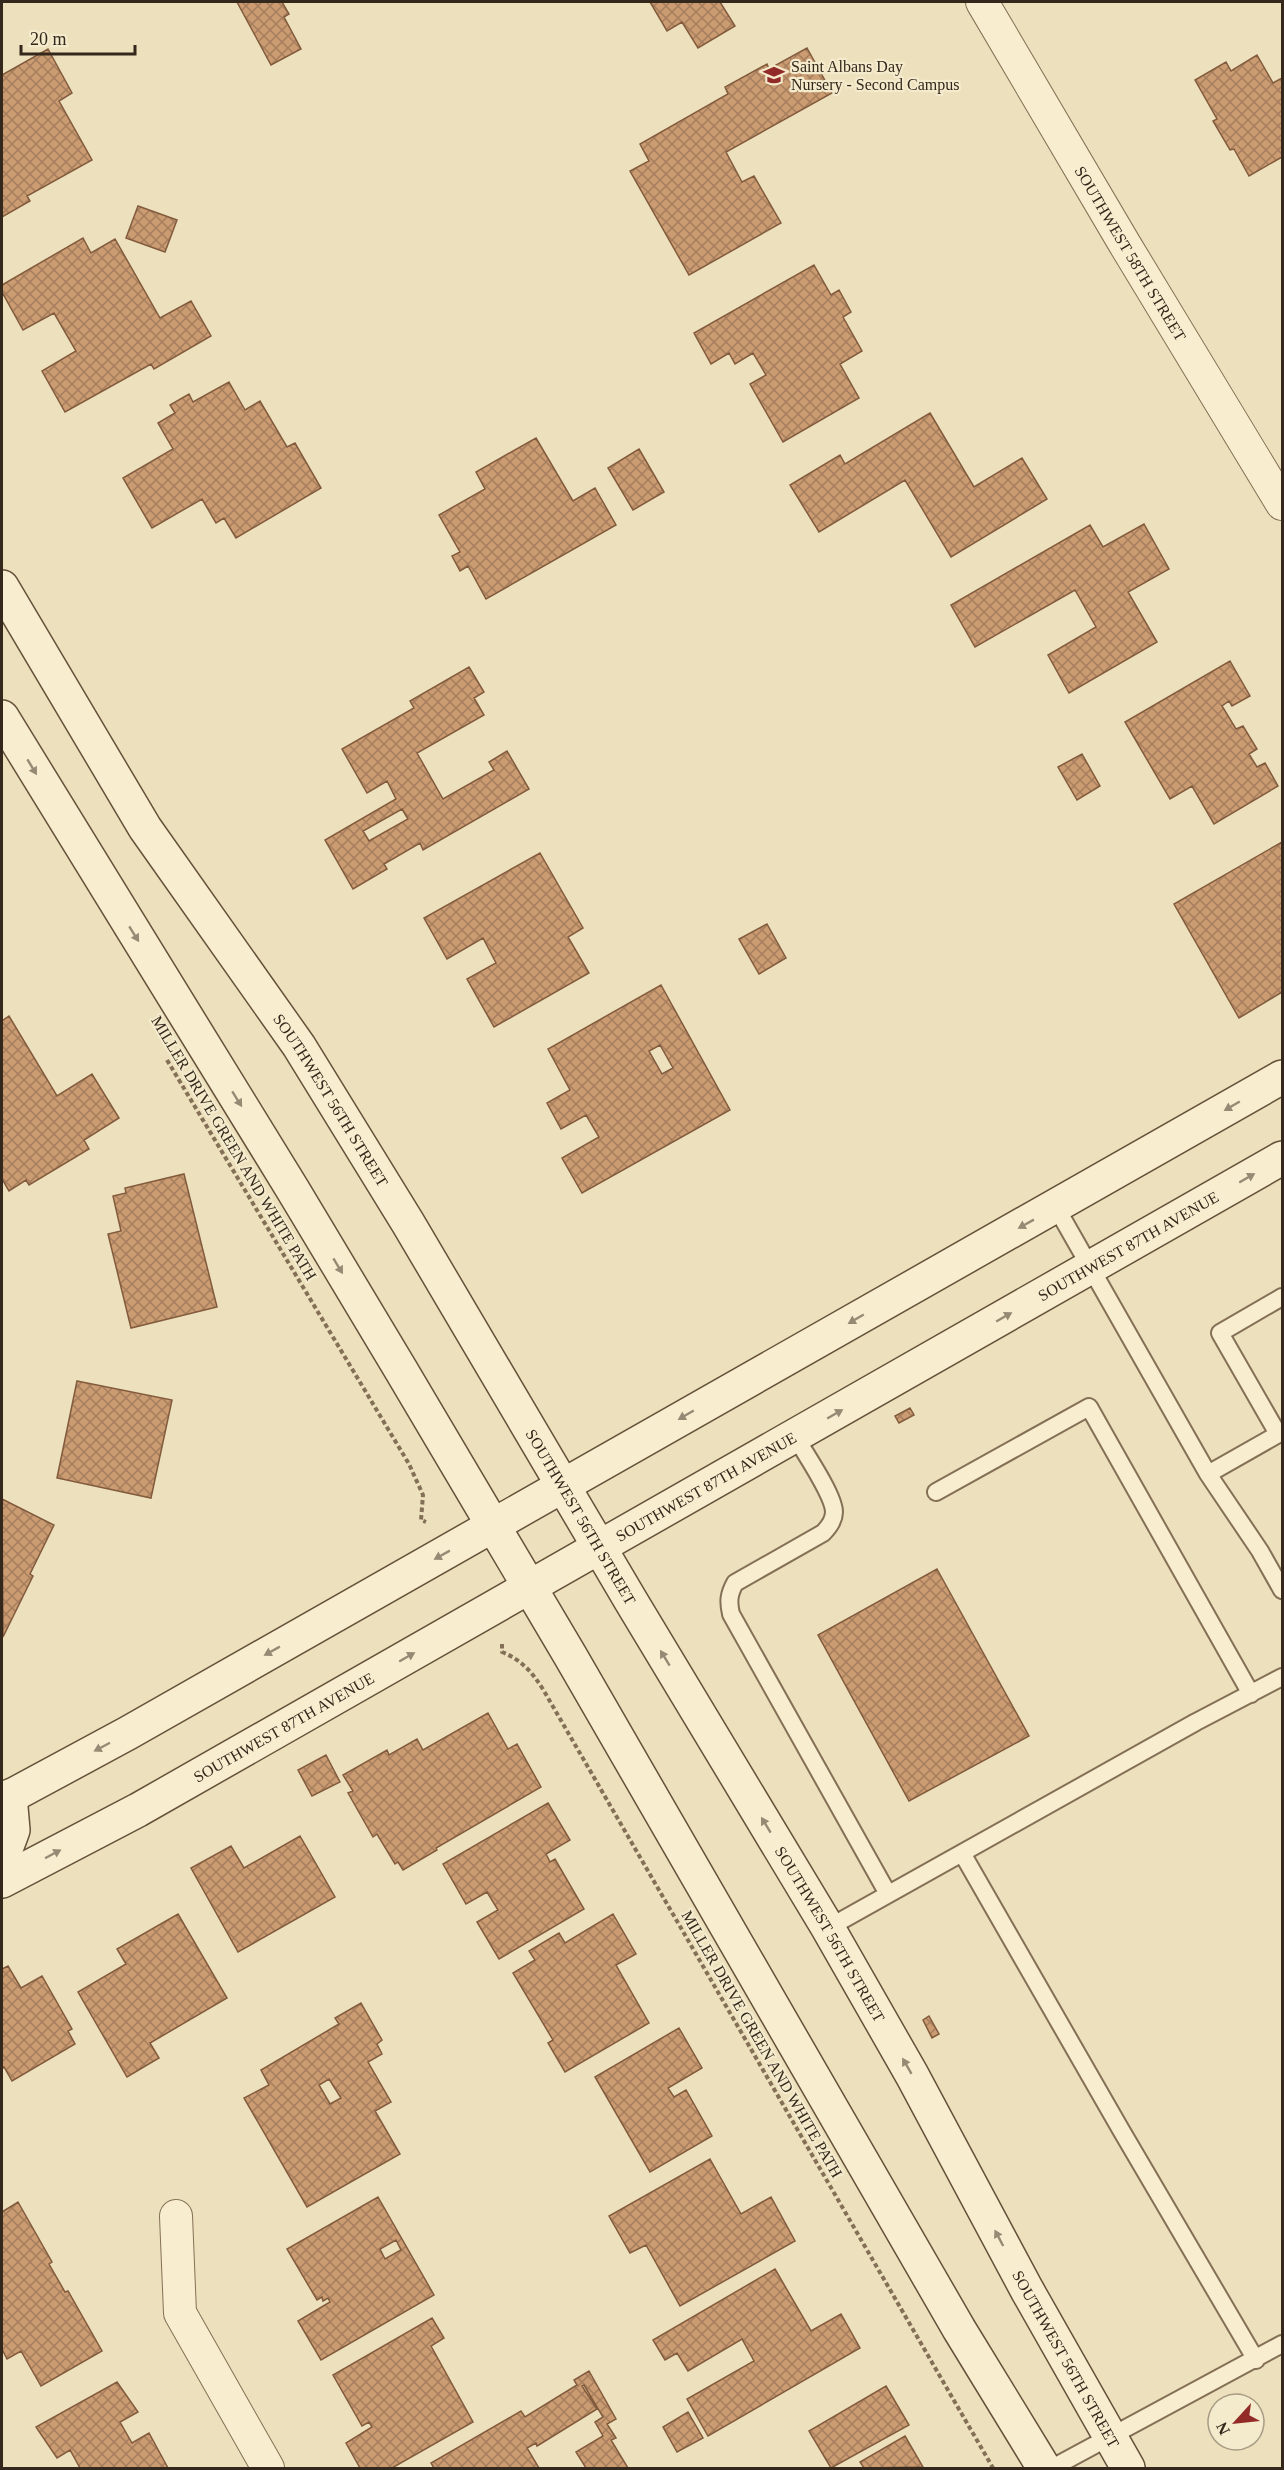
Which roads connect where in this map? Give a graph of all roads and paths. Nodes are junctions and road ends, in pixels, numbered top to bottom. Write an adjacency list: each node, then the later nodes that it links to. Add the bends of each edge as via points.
1 (981, 2): 2 (street, SOUTHWEST 58TH STREET)
2 (1282, 504)
3 (2, 587): 14 (main road, SOUTHWEST 56TH STREET, via 145,828 299,1046)
4 (2, 717): 17 (main road, one-way to 17, via 293,1191)
5 (166, 1058): 16 (path, MILLER DRIVE GREEN AND WHITE PATH, via 409,1464 423,1495 421,1520)
6 (1282, 1077): 8 (main road, one-way to 8)
7 (1282, 1158): 9 (main road, SOUTHWEST 87TH AVENUE, one-way to 7)
8 (1056, 1207): 9 (lane); 14 (main road, one-way to 14)
9 (1090, 1268): 12 (main road, SOUTHWEST 87TH AVENUE, one-way to 9); 13 (lane)
10 (1282, 1297): 11 (lane, via 1220,1333)
11 (1280, 1433): 13 (lane)
12 (795, 1436): 18 (main road, SOUTHWEST 87TH AVENUE); 28 (lane, via 830,1497 832,1521 824,1533 735,1583 729,1596 731,1614)
13 (1208, 1474): 20 (lane)
14 (563, 1485): 17 (main road); 18 (main road, SOUTHWEST 56TH STREET)
15 (936, 1492): 23 (lane, via 1089,1407)
16 (431, 1524)
17 (493, 1527): 19 (main road); 24 (main road, one-way to 24, via 128,1733)
18 (599, 1545): 19 (main road, SOUTHWEST 87TH AVENUE); 29 (main road, SOUTHWEST 56TH STREET, one-way to 18)
19 (528, 1587): 27 (main road, SOUTHWEST 87TH AVENUE, one-way to 19, via 138,1810); 36 (main road)
20 (1282, 1590)
21 (502, 1642): 35 (path, MILLER DRIVE GREEN AND WHITE PATH, via 502,1652 534,1675)
22 (1282, 1677): 23 (lane)
23 (1251, 1694): 25 (lane)
24 (4, 1794): 26 (main road, via 13,1830)
25 (962, 1853): 28 (lane); 32 (lane)
26 (2, 1860)
27 (2, 1881)
28 (888, 1894): 29 (lane)
29 (828, 1928): 33 (main road, SOUTHWEST 56TH STREET, one-way to 29)
30 (176, 2216): 34 (street, via 180,2313)
31 (1282, 2344): 32 (lane)
32 (1256, 2360): 33 (lane)
33 (1109, 2436): 37 (lane); 38 (main road, SOUTHWEST 56TH STREET)
34 (268, 2469)
35 (993, 2469)
36 (1044, 2469)
37 (1052, 2469)
38 (1128, 2469)

